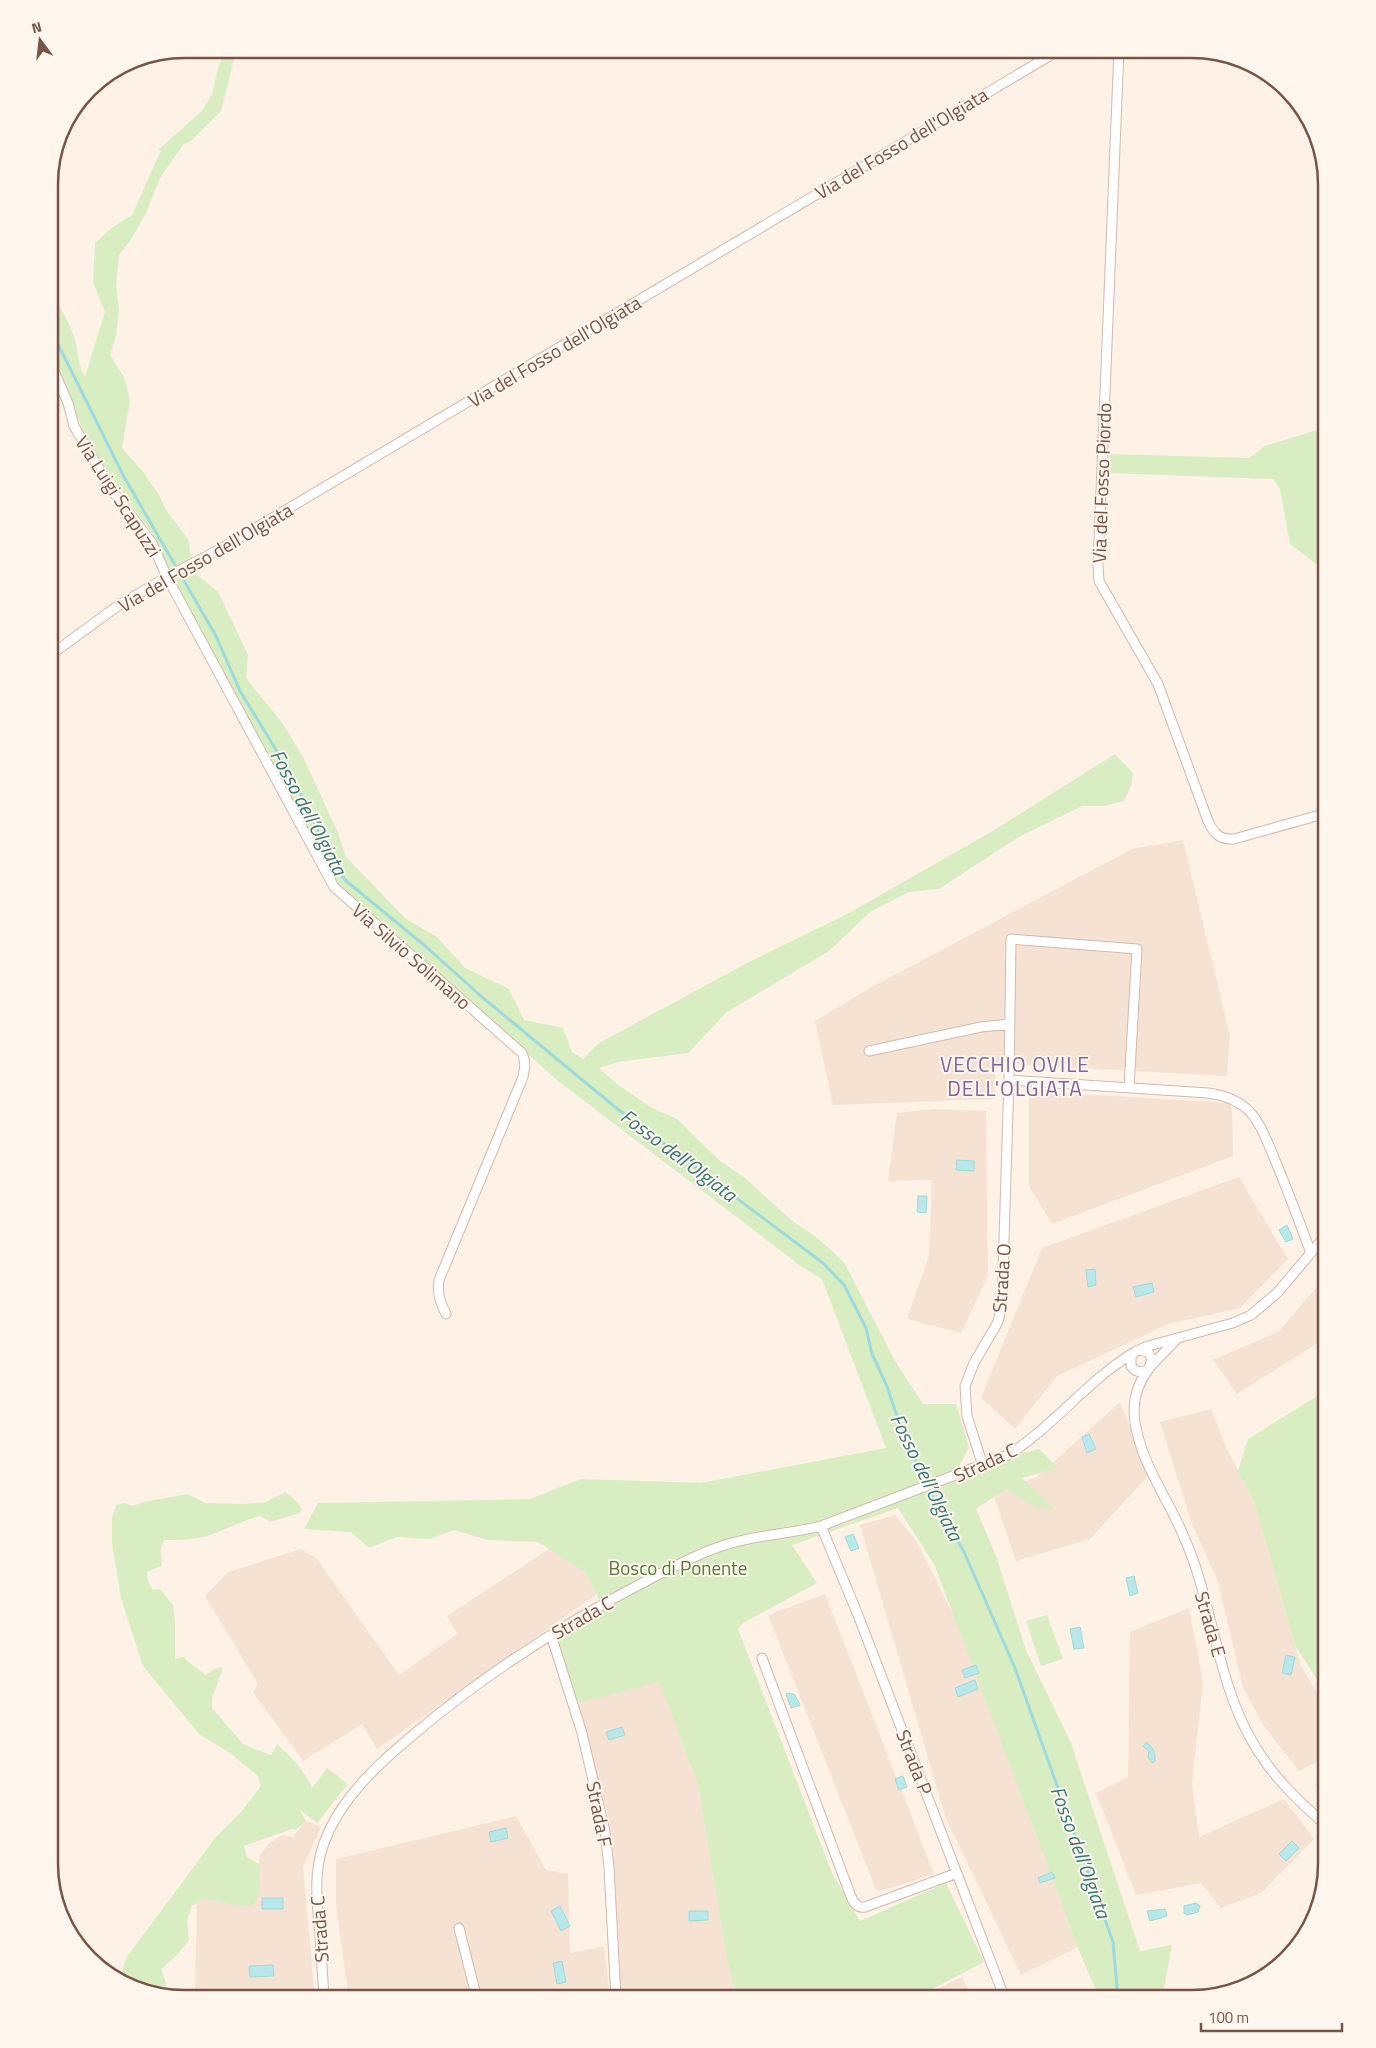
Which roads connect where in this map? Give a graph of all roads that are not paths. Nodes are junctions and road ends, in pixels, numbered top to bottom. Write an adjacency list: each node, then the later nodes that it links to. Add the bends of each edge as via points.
1 (1046, 58): 4 (street, Via del Fosso dell'Olgiata)
2 (1119, 58): 6 (street, Via del Fosso Piordo, via 1098,578 1158,684 1208,821 1217,836 1234,839)
3 (58, 380): 4 (street, Via Luigi Scapuzzi, via 74,426 111,489)
4 (175, 573): 5 (street, Via del Fosso dell'Olgiata, via 119,605); 13 (street, Via Silvio Solimano, via 334,887 525,1059 523,1077 438,1280 441,1304)
5 (58, 649)
6 (1318, 816)
7 (1010, 1024): 8 (street, via 981,1027); 9 (street, Strada O); 10 (street, Strada O, via 1011,939 1137,949)
8 (869, 1052)
9 (1010, 1080): 10 (street); 20 (street, Strada O, via 1002,1308 965,1386 967,1416)
10 (1129, 1087): 12 (street, via 1218,1094 1245,1107 1258,1123 1275,1160)
11 (1318, 1245): 12 (street, Strada C)
12 (1311, 1253): 14 (street, Strada C, via 1277,1293 1252,1314)
13 (446, 1314)
14 (1178, 1338): 15 (street, Strada C); 18 (street)
15 (1136, 1352): 16 (street, Strada C); 17 (street, via 1130,1359); 18 (street, via 1145,1351 1151,1355)
16 (1112, 1367): 17 (street); 20 (street, Strada C, via 1026,1443)
17 (1132, 1367): 18 (street, via 1142,1372); 19 (street, Strada E)
18 (1150, 1367): 19 (street, Strada E, via 1138,1386)
19 (1135, 1400): 24 (street, Strada E, via 1135,1422 1144,1455 1184,1537 1229,1688 1243,1724 1278,1779)
20 (983, 1466): 21 (street, Strada C)
21 (821, 1526): 22 (street, Strada C, via 713,1548); 25 (street, Strada P)
22 (551, 1635): 27 (street, Strada C, via 481,1681 427,1723 370,1774 336,1817 324,1842 317,1872); 29 (street, Strada F, via 582,1733 606,1832)
23 (762, 1658): 25 (street, via 856,1906 865,1907)
24 (1318, 1818)
25 (957, 1873): 30 (street, Strada P)
26 (459, 1928): 28 (street)
27 (323, 1990)
28 (475, 1990)
29 (616, 1990)
30 (1002, 1990)

